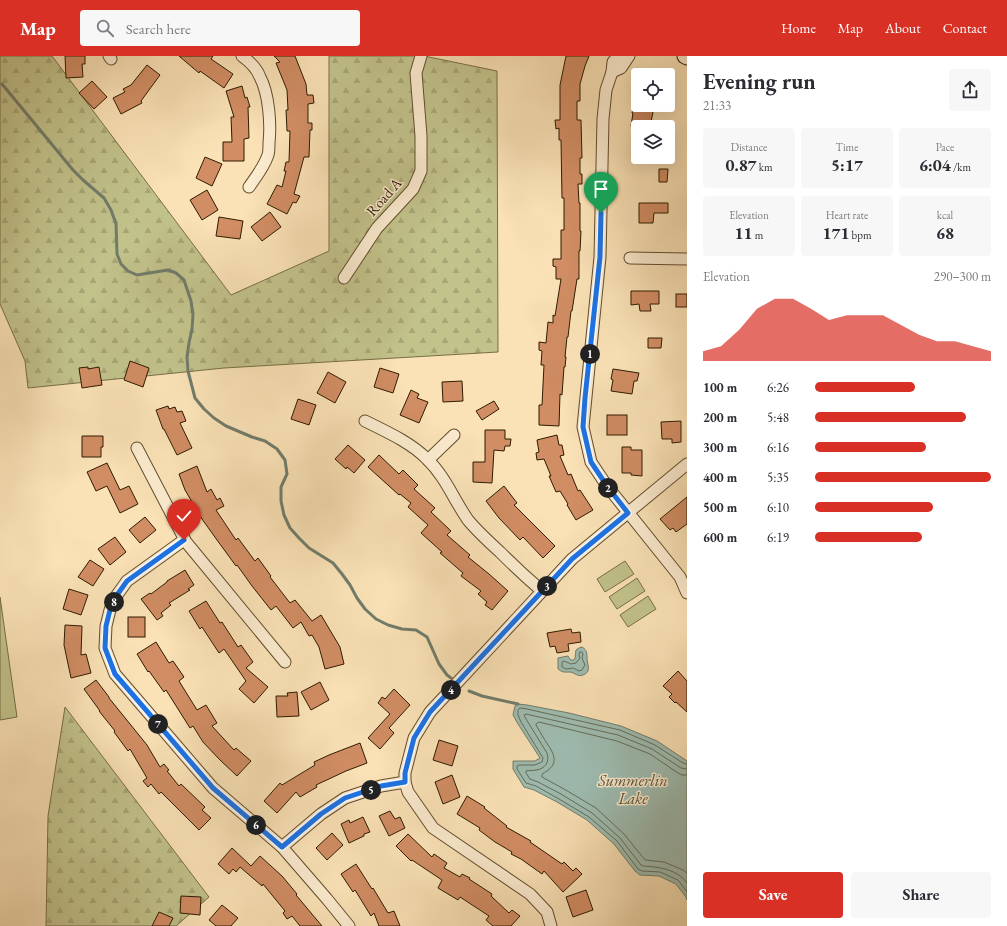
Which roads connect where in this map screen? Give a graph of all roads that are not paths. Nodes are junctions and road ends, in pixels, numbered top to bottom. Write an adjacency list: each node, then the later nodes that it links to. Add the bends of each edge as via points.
1 (242, 56): 6 (street, via 260,75 269,112 268,154)
2 (421, 56): 9 (street, Road A, via 416,73 422,171 413,189 377,228)
3 (618, 56): 5 (street, via 613,62)
4 (629, 56): 5 (street, via 620,68)
5 (612, 72): 15 (street, via 606,90 602,119 600,257 583,427 591,462)
6 (250, 187)
7 (630, 258): 8 (street)
8 (687, 260)
9 (344, 278)
10 (365, 421): 13 (street, via 402,440)
11 (454, 435): 13 (street)
12 (137, 448): 16 (street)
13 (428, 460): 17 (street, via 479,532 523,576)
14 (687, 464): 15 (street)
15 (628, 513): 17 (street, via 572,559); 18 (street, via 680,577)
16 (184, 540): 19 (street); 21 (street, via 127,581 110,610 105,648 115,674 213,788)
17 (542, 591): 20 (street, via 430,712 414,738)
18 (687, 593)
19 (285, 662)
20 (405, 782): 21 (street, via 381,786 345,798 321,814); 23 (street, via 408,792 433,828 530,894 547,912)
21 (282, 847): 22 (street)
22 (348, 926)
23 (551, 926)

